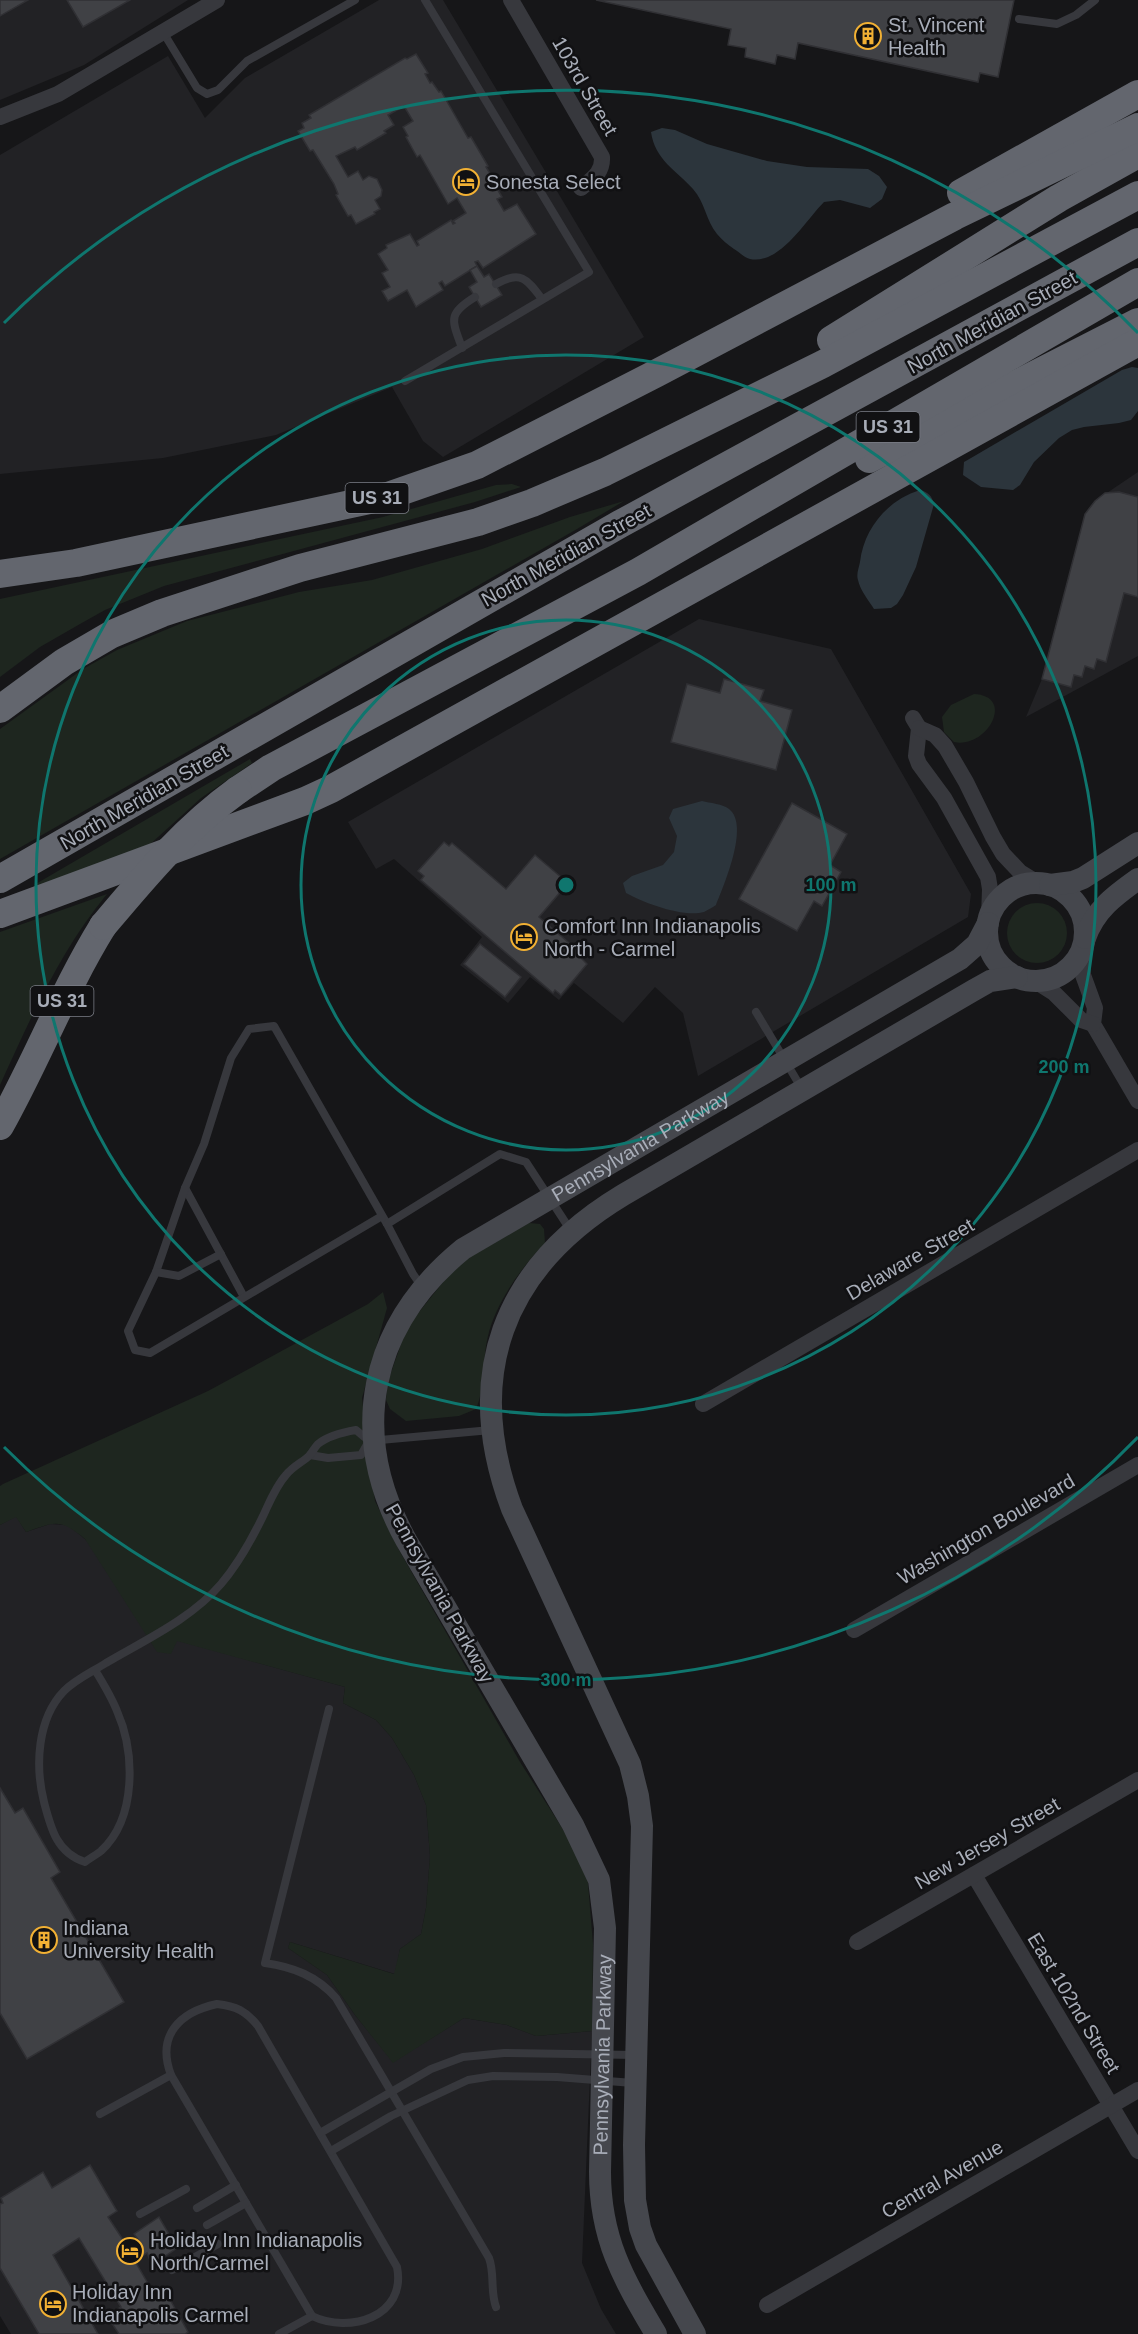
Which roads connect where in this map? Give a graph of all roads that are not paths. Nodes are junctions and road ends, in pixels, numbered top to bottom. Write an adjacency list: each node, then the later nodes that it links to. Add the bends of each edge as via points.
1 (217, 0): 7 (street)
2 (355, 0): 7 (lane, via 247,61 218,90 207,94 197,88)
3 (425, 0): 18 (lane, via 589,272)
4 (511, 0): 12 (street, 103rd Street, via 603,158 597,175)
5 (1095, 0): 6 (lane, via 1057,24)
6 (1019, 19)
7 (164, 32): 9 (street, via 58,94)
8 (1138, 94): 22 (highway, US 31, via 959,194)
9 (0, 117)
10 (1138, 127): 22 (highway, via 955,216)
11 (1138, 154): 24 (highway, via 1059,198)
12 (581, 189)
13 (1138, 195): 24 (highway, via 823,364)
14 (1138, 242): 31 (highway, North Meridian Street, via 610,530)
15 (1138, 282): 26 (highway, US 31)
16 (496, 284): 18 (lane, via 511,277 521,278 531,284)
17 (475, 297): 21 (lane, via 461,305 453,316)
18 (542, 300): 21 (lane)
19 (1138, 322): 26 (highway, via 759,517)
20 (1138, 342): 34 (highway, via 331,789)
21 (462, 348): 23 (lane)
22 (657, 373): 25 (highway, US 31, via 477,465 398,492)
23 (405, 381)
24 (681, 432): 29 (highway, via 605,472 478,522 300,568 162,613 112,634 64,662)
25 (76, 563): 27 (highway); 28 (highway, US 31)
26 (638, 572): 41 (highway, US 31, bridge, via 271,768 207,812 104,926 81,961)
27 (0, 574)
28 (0, 587)
29 (0, 709)
30 (1138, 843): 33 (main road, via 1083,878)
31 (0, 879)
32 (1138, 879): 36 (main road, via 1103,906)
33 (1044, 884): 35 (main road, via 1027,884 1008,892 993,907); 35 (street, via 1020,872 1003,854 950,754 936,735 916,723 916,756 984,868 990,889); 36 (main road, via 1068,894 1080,910 1084,920)
34 (0, 914)
35 (988, 920): 37 (main road, via 988,942 995,960 1008,973); 40 (main road, Pennsylvania Parkway, via 977,944 960,959)
36 (1083, 945): 37 (main road, via 1068,970 1058,976); 39 (street, via 1083,975 1095,1008)
37 (1026, 979): 39 (street, via 1054,993 1081,1020); 42 (main road, Pennsylvania Parkway, via 990,981)
38 (756, 1012): 40 (lane)
39 (1093, 1024): 43 (street)
40 (784, 1060): 42 (lane); 48 (main road, Pennsylvania Parkway)
41 (26, 1079): 44 (highway); 45 (highway, US 31)
42 (802, 1090): 51 (main road, Pennsylvania Parkway, via 600,1209)
43 (1138, 1101)
44 (0, 1126)
45 (0, 1147)
46 (1138, 1150): 56 (street, Delaware Street)
47 (185, 1188): 49 (lane, via 204,1144 231,1058 249,1029 274,1026); 52 (lane); 53 (lane)
48 (549, 1197): 50 (lane, via 526,1162 500,1154); 51 (lane); 54 (main road, Pennsylvania Parkway, via 463,1249)
49 (382, 1216): 50 (lane); 55 (lane)
50 (387, 1224): 54 (lane)
51 (571, 1232): 57 (main road, Pennsylvania Parkway, via 534,1272 506,1320 494,1362)
52 (221, 1254): 53 (lane, via 179,1276); 55 (lane)
53 (156, 1272): 55 (lane, via 128,1331 135,1350 150,1353)
54 (422, 1287): 58 (main road, Pennsylvania Parkway, via 386,1348 376,1388)
55 (244, 1297)
56 (703, 1404)
57 (492, 1430): 58 (lane); 68 (main road, Pennsylvania Parkway, via 500,1476 512,1509 630,1764 636,1788 642,1826)
58 (371, 1441): 59 (lane, via 361,1455); 59 (lane, via 356,1430 346,1432 318,1444); 67 (main road, Pennsylvania Parkway, via 380,1480 399,1528 594,1864 605,1928)
59 (310, 1455): 62 (lane, via 285,1475 245,1550 219,1585 185,1615)
60 (1138, 1465): 61 (street, Washington Boulevard)
61 (854, 1630)
62 (95, 1670): 62 (lane, via 123,1729 129,1776 118,1826 101,1851 85,1862 65,1852 54,1832 42,1795 39,1759 44,1724 50,1712 71,1685)
63 (329, 1709): 73 (lane, via 265,1963 307,1974 327,1988)
64 (1138, 1780): 65 (street, New Jersey Street)
65 (974, 1875): 66 (street, New Jersey Street); 74 (street, East 102nd Street)
66 (857, 1942)
67 (603, 2054): 68 (lane); 70 (main road, Pennsylvania Parkway); 73 (lane, via 483,2054 448,2061)
68 (636, 2055): 71 (main road, Pennsylvania Parkway)
69 (171, 2075): 76 (lane); 77 (lane, via 167,2046 179,2021 200,2008 217,2004 241,2009 258,2026); 80 (lane)
70 (603, 2079): 71 (lane); 75 (lane, via 480,2077); 92 (main road, Pennsylvania Parkway, via 600,2189 604,2219 622,2274)
71 (635, 2083): 93 (main road, Pennsylvania Parkway, via 634,2184 640,2228)
72 (1138, 2090): 74 (street, Central Avenue)
73 (392, 2091): 75 (lane); 77 (lane)
74 (1111, 2106): 79 (street, East 102nd Street); 88 (street, Central Avenue)
75 (403, 2111): 78 (lane); 89 (lane, via 489,2259)
76 (100, 2114)
77 (320, 2133): 78 (lane)
78 (331, 2151): 90 (lane, via 398,2266 398,2288 391,2308 369,2325 342,2329 320,2324)
79 (1138, 2151)
80 (236, 2185): 82 (lane); 83 (lane)
81 (186, 2189): 84 (lane)
82 (246, 2203): 85 (lane); 90 (lane)
83 (197, 2208)
84 (140, 2214)
85 (207, 2225)
86 (218, 2244): 87 (lane)
87 (172, 2270)
88 (767, 2304)
89 (496, 2307)
90 (312, 2316): 91 (lane)
91 (279, 2334)
92 (656, 2334)
93 (695, 2334)

